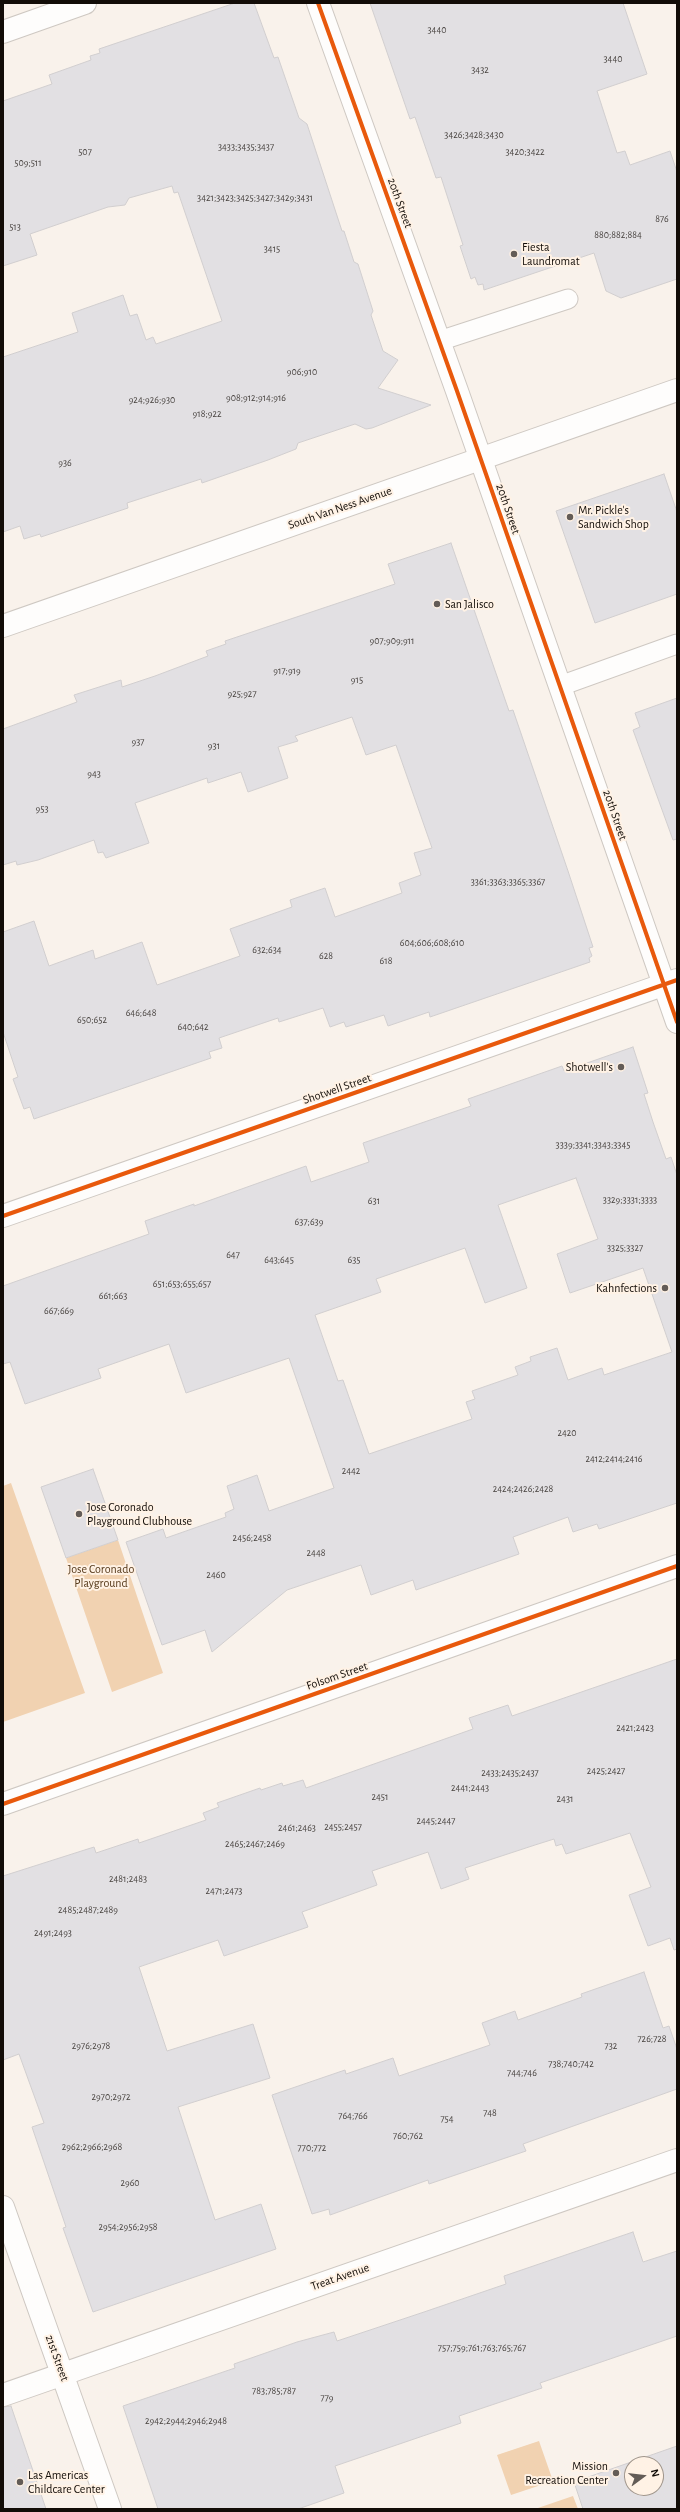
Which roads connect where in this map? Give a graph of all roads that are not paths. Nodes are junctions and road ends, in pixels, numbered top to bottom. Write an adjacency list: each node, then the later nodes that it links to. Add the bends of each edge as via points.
1 (85, 3): 3 (street)
2 (318, 3): 5 (street, 20th Street)
3 (3, 32)
4 (568, 299): 5 (lane)
5 (439, 341): 7 (street, 20th Street)
6 (677, 390): 7 (street, South Van Ness Avenue)
7 (480, 458): 8 (street, South Van Ness Avenue); 10 (street, 20th Street)
8 (3, 626)
9 (677, 644): 10 (lane)
10 (560, 686): 11 (street, 20th Street)
11 (670, 982): 12 (street, 20th Street); 13 (street, Shotwell Street)
12 (677, 1022)
13 (3, 1216)
14 (677, 1566): 15 (street, Folsom Street)
15 (3, 1804)
16 (677, 2160): 18 (street, Treat Avenue)
17 (3, 2207): 18 (street, 21st Street)
18 (63, 2373): 19 (street, Treat Avenue); 20 (street, 21st Street)
19 (3, 2394)
20 (110, 2509)

